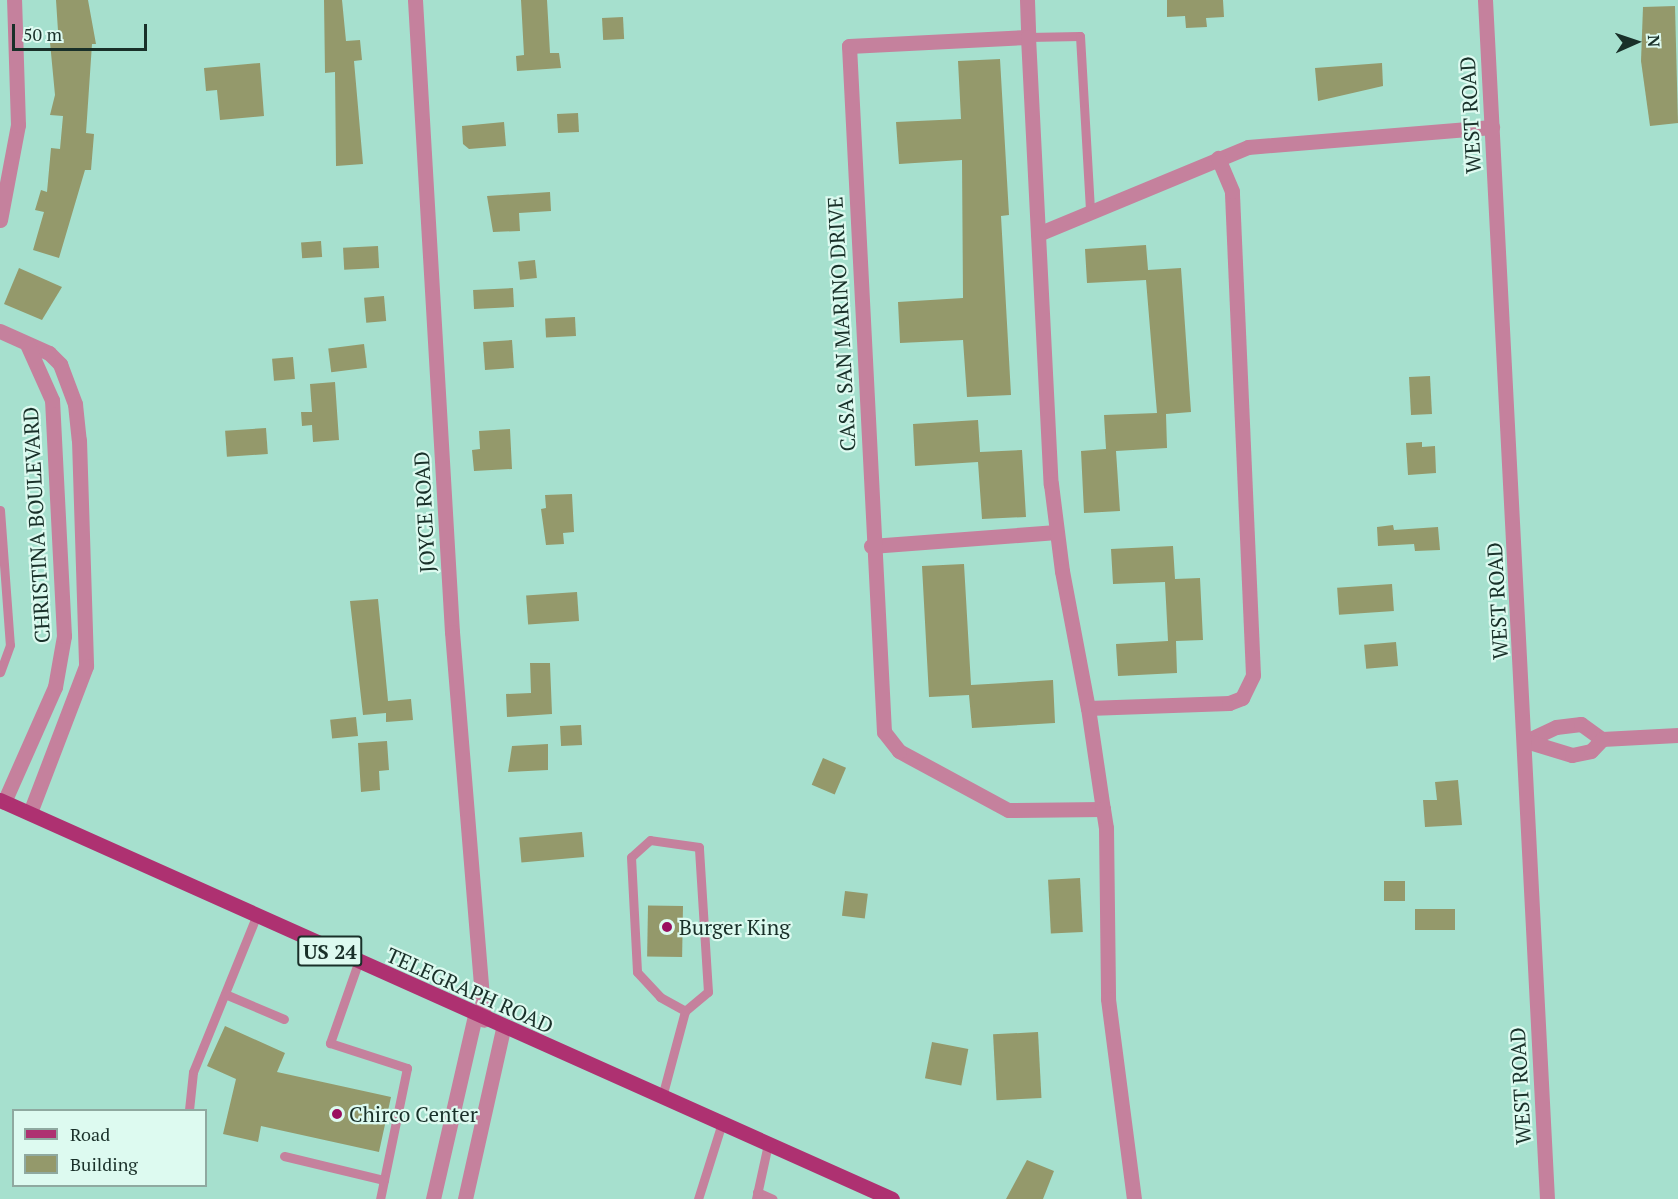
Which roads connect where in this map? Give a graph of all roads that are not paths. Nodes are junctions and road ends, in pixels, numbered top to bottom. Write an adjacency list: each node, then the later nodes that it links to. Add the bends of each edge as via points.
1 (14, 0): 9 (street, via 18,125)
2 (416, 0): 32 (street, JOYCE ROAD, via 452,632)
3 (1027, 0): 5 (street)
4 (1485, 0): 6 (street, WEST ROAD)
5 (1028, 37): 8 (lane, via 1080,36); 10 (street); 17 (street, CASA SAN MARINO DRIVE, via 849,46)
6 (1492, 127): 7 (street, via 1271,144); 24 (street, WEST ROAD)
7 (1218, 158): 8 (street); 21 (street, via 1232,191 1253,675 1242,698 1229,703)
8 (1090, 209): 10 (street)
9 (0, 220)
10 (1038, 234): 16 (street)
11 (0, 331): 12 (street)
12 (27, 344): 13 (street, via 49,353 71,388); 14 (street, CHRISTINA BOULEVARD, via 52,400)
13 (81, 502): 14 (street); 20 (street, via 88,633)
14 (58, 503): 19 (street, CHRISTINA BOULEVARD, via 64,636)
15 (0, 510): 18 (lane, via 10,645)
16 (1056, 532): 17 (street); 21 (street)
17 (872, 546): 26 (street, CASA SAN MARINO DRIVE, via 880,718 891,743 1008,810)
18 (0, 672)
19 (55, 687): 20 (street); 25 (street, CHRISTINA BOULEVARD)
20 (79, 693): 27 (street)
21 (1088, 708): 26 (street)
22 (1678, 735): 23 (street)
23 (1602, 739): 24 (street, via 1591,751 1572,755); 24 (street, via 1581,724 1556,727)
24 (1526, 741): 49 (street, WEST ROAD)
25 (2, 801): 27 (main road, TELEGRAPH ROAD / US 24)
26 (1103, 809): 48 (street, via 1109,882 1108,999)
27 (30, 813): 28 (main road, TELEGRAPH ROAD / US 24)
28 (256, 917): 29 (main road, TELEGRAPH ROAD / US 24); 30 (lane)
29 (357, 963): 32 (main road, TELEGRAPH ROAD / US 24); 40 (lane, via 330,1043 407,1068)
30 (225, 993): 33 (lane); 36 (lane, via 193,1072)
31 (685, 1011): 31 (lane, via 708,992 699,847 650,840 631,857 637,972 660,997); 35 (lane)
32 (479, 1018): 34 (main road, TELEGRAPH ROAD / US 24); 44 (street, JOYCE ROAD)
33 (284, 1019)
34 (503, 1029): 35 (main road, TELEGRAPH ROAD / US 24); 45 (street)
35 (662, 1097): 37 (main road, TELEGRAPH ROAD / US 24)
36 (189, 1109)
37 (722, 1123): 38 (main road, TELEGRAPH ROAD / US 24); 46 (lane)
38 (768, 1144): 41 (lane); 42 (main road, TELEGRAPH ROAD / US 24)
39 (284, 1156): 40 (lane)
40 (384, 1180): 43 (lane)
41 (757, 1196): 47 (lane)
42 (888, 1198)
43 (380, 1199)
44 (433, 1199)
45 (465, 1199)
46 (698, 1199)
47 (773, 1199)
48 (1134, 1199)
49 (1547, 1199)

